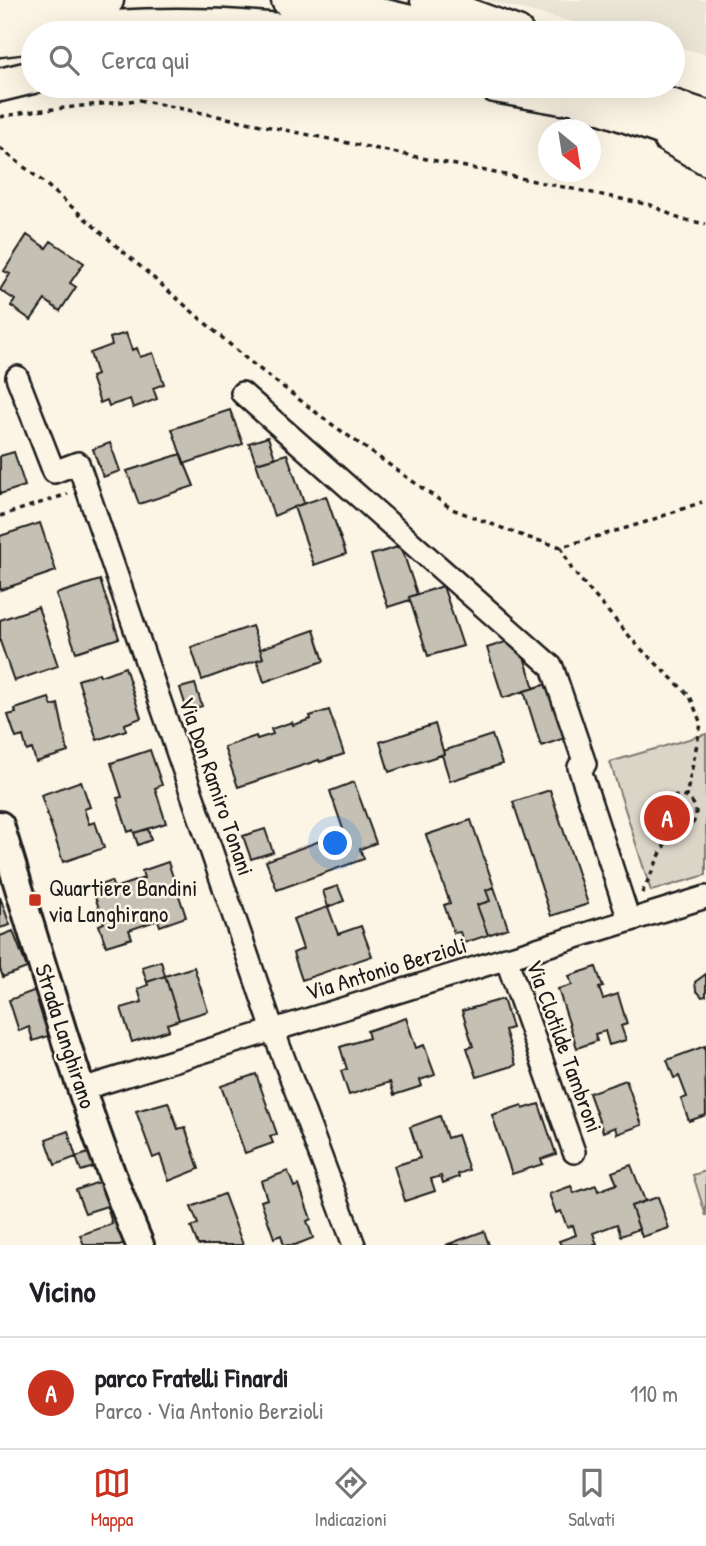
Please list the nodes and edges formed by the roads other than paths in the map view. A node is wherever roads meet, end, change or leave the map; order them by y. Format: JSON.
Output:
{"nodes":[{"id":1,"x":107,"y":0,"type":"edge"},
{"id":2,"x":288,"y":0,"type":"edge"},
{"id":3,"x":427,"y":0,"type":"edge"},
{"id":4,"x":0,"y":14,"type":"edge"},
{"id":5,"x":407,"y":21,"type":"edge"},
{"id":6,"x":484,"y":21,"type":"edge"},
{"id":7,"x":21,"y":37,"type":"edge"},
{"id":8,"x":0,"y":40,"type":"edge"},
{"id":9,"x":21,"y":80,"type":"edge"},
{"id":10,"x":0,"y":85,"type":"edge"},
{"id":11,"x":685,"y":94,"type":"edge"},
{"id":12,"x":563,"y":98,"type":"edge"},
{"id":13,"x":574,"y":98,"type":"edge"},
{"id":14,"x":649,"y":98,"type":"edge"},
{"id":15,"x":580,"y":100,"type":"junction"},
{"id":16,"x":706,"y":102,"type":"edge"},
{"id":17,"x":632,"y":117,"type":"junction"},
{"id":18,"x":706,"y":117,"type":"edge"},
{"id":19,"x":706,"y":144,"type":"edge"},
{"id":20,"x":706,"y":164,"type":"edge"},
{"id":21,"x":17,"y":377,"type":"dead end"},
{"id":22,"x":242,"y":393,"type":"dead end"},
{"id":23,"x":0,"y":825,"type":"edge"},
{"id":24,"x":706,"y":897,"type":"edge"},
{"id":25,"x":629,"y":920,"type":"junction"},
{"id":26,"x":506,"y":958,"type":"junction"},
{"id":27,"x":273,"y":1030,"type":"junction"},
{"id":28,"x":82,"y":1089,"type":"junction"},
{"id":29,"x":574,"y":1152,"type":"dead end"},
{"id":30,"x":140,"y":1245,"type":"edge"},
{"id":31,"x":354,"y":1245,"type":"edge"}],
"edges":[{"from":1,"to":4,"type":"highway"},
{"from":2,"to":5,"type":"highway"},
{"from":3,"to":6,"type":"highway"},
{"from":7,"to":8,"type":"highway"},
{"from":9,"to":10,"type":"highway"},
{"from":11,"to":16,"type":"highway"},
{"from":12,"to":15,"type":"highway"},
{"from":13,"to":15,"type":"highway"},
{"from":14,"to":18,"type":"highway"},
{"from":15,"to":17,"type":"highway"},
{"from":17,"to":19,"type":"highway"},
{"from":17,"to":20,"type":"street"},
{"from":21,"to":27,"type":"street","name":"Via Don Ramiro Tonani"},
{"from":22,"to":25,"type":"street"},
{"from":23,"to":28,"type":"main road","name":"Strada Langhirano"},
{"from":24,"to":25,"type":"street","name":"Via Antonio Berzioli"},
{"from":25,"to":26,"type":"street","name":"Via Antonio Berzioli"},
{"from":26,"to":27,"type":"street","name":"Via Antonio Berzioli"},
{"from":26,"to":29,"type":"street","name":"Via Clotilde Tambroni"},
{"from":27,"to":28,"type":"street","name":"Via Antonio Berzioli"},
{"from":27,"to":31,"type":"street","name":"Via Don Ramiro Tonani"},
{"from":28,"to":30,"type":"main road","name":"Strada Langhirano"}]}
